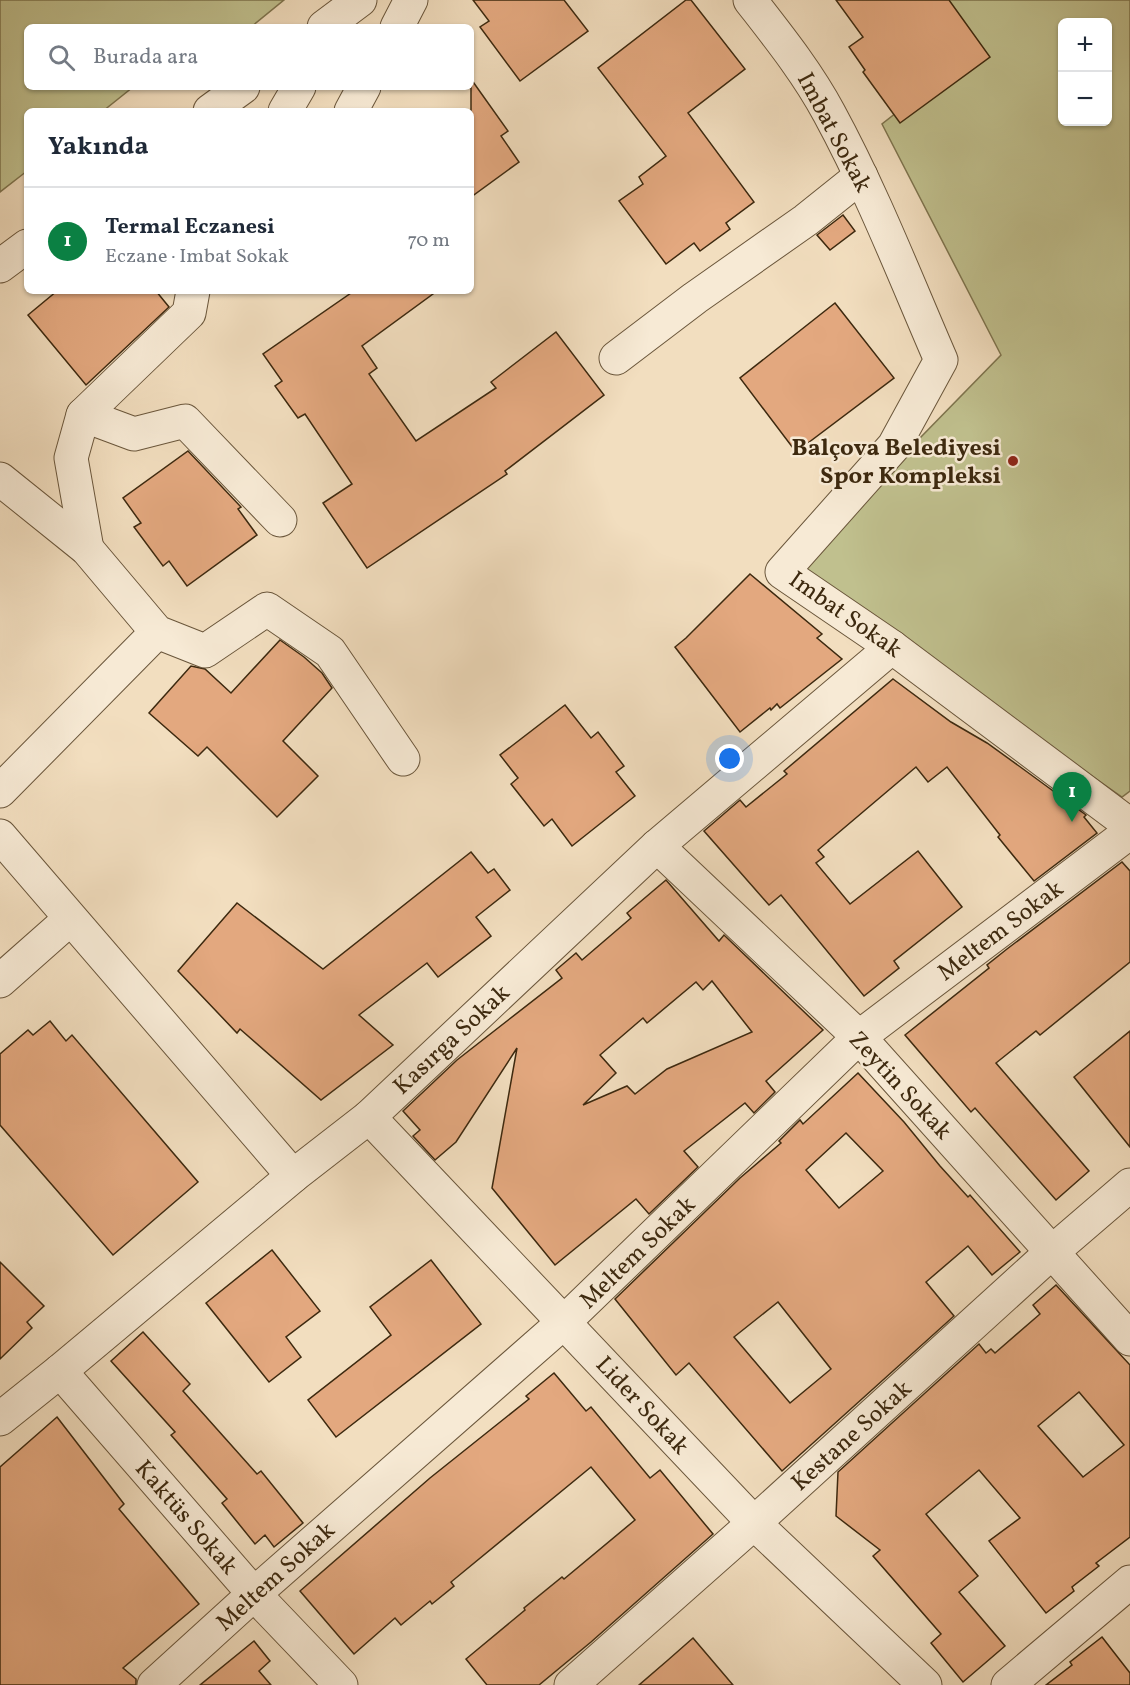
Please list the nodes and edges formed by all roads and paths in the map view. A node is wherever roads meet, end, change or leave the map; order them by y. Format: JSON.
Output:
{"nodes":[{"id":1,"x":360,"y":0,"type":"edge"},
{"id":2,"x":411,"y":0,"type":"edge"},
{"id":3,"x":750,"y":0,"type":"edge"},
{"id":4,"x":328,"y":24,"type":"edge"},
{"id":5,"x":399,"y":24,"type":"edge"},
{"id":6,"x":239,"y":90,"type":"edge"},
{"id":7,"x":297,"y":90,"type":"edge"},
{"id":8,"x":362,"y":90,"type":"edge"},
{"id":9,"x":214,"y":108,"type":"edge"},
{"id":10,"x":287,"y":108,"type":"edge"},
{"id":11,"x":353,"y":108,"type":"edge"},
{"id":12,"x":861,"y":176,"type":"junction"},
{"id":13,"x":24,"y":248,"type":"edge"},
{"id":14,"x":0,"y":266,"type":"edge"},
{"id":15,"x":192,"y":294,"type":"edge"},
{"id":16,"x":616,"y":358,"type":"dead end"},
{"id":17,"x":83,"y":415,"type":"junction"},
{"id":18,"x":0,"y":479,"type":"edge"},
{"id":19,"x":280,"y":520,"type":"dead end"},
{"id":20,"x":87,"y":549,"type":"junction"},
{"id":21,"x":157,"y":632,"type":"junction"},
{"id":22,"x":892,"y":647,"type":"junction"},
{"id":23,"x":403,"y":759,"type":"dead end"},
{"id":24,"x":0,"y":791,"type":"edge"},
{"id":25,"x":1130,"y":825,"type":"edge"},
{"id":26,"x":1130,"y":831,"type":"edge"},
{"id":27,"x":0,"y":836,"type":"edge"},
{"id":28,"x":657,"y":846,"type":"junction"},
{"id":29,"x":70,"y":920,"type":"junction"},
{"id":30,"x":0,"y":981,"type":"edge"},
{"id":31,"x":858,"y":1037,"type":"junction"},
{"id":32,"x":369,"y":1117,"type":"junction"},
{"id":33,"x":294,"y":1176,"type":"junction"},
{"id":34,"x":1130,"y":1185,"type":"edge"},
{"id":35,"x":1052,"y":1252,"type":"junction"},
{"id":36,"x":564,"y":1322,"type":"junction"},
{"id":37,"x":1130,"y":1339,"type":"edge"},
{"id":38,"x":60,"y":1371,"type":"junction"},
{"id":39,"x":0,"y":1419,"type":"edge"},
{"id":40,"x":754,"y":1523,"type":"junction"},
{"id":41,"x":1130,"y":1582,"type":"edge"},
{"id":42,"x":254,"y":1594,"type":"junction"},
{"id":43,"x":154,"y":1685,"type":"edge"},
{"id":44,"x":341,"y":1685,"type":"edge"},
{"id":45,"x":571,"y":1685,"type":"edge"},
{"id":46,"x":925,"y":1685,"type":"edge"},
{"id":47,"x":1008,"y":1685,"type":"edge"}],
"edges":[{"from":1,"to":4,"type":"street"},
{"from":2,"to":5,"type":"street"},
{"from":3,"to":12,"type":"street","name":"Imbat Sokak"},
{"from":6,"to":9,"type":"street"},
{"from":7,"to":10,"type":"street"},
{"from":8,"to":11,"type":"street"},
{"from":12,"to":16,"type":"street"},
{"from":12,"to":22,"type":"street","name":"Imbat Sokak"},
{"from":13,"to":14,"type":"street"},
{"from":15,"to":17,"type":"street"},
{"from":17,"to":19,"type":"street"},
{"from":17,"to":20,"type":"street"},
{"from":18,"to":20,"type":"street"},
{"from":20,"to":21,"type":"street"},
{"from":21,"to":23,"type":"street"},
{"from":21,"to":24,"type":"street"},
{"from":22,"to":25,"type":"street","name":"Imbat Sokak"},
{"from":22,"to":28,"type":"street","name":"Kasırga Sokak"},
{"from":26,"to":31,"type":"street","name":"Meltem Sokak"},
{"from":27,"to":29,"type":"street"},
{"from":28,"to":31,"type":"street","name":"Zeytin Sokak"},
{"from":28,"to":32,"type":"street","name":"Kasırga Sokak"},
{"from":29,"to":30,"type":"street"},
{"from":29,"to":33,"type":"street"},
{"from":31,"to":35,"type":"street","name":"Zeytin Sokak"},
{"from":31,"to":36,"type":"street","name":"Meltem Sokak"},
{"from":32,"to":33,"type":"street","name":"Kasırga Sokak"},
{"from":32,"to":36,"type":"street","name":"Lider Sokak"},
{"from":33,"to":38,"type":"street","name":"Kasırga Sokak"},
{"from":34,"to":35,"type":"street","name":"Kestane Sokak"},
{"from":35,"to":37,"type":"street","name":"Zeytin Sokak"},
{"from":35,"to":40,"type":"street","name":"Kestane Sokak"},
{"from":36,"to":40,"type":"street","name":"Lider Sokak"},
{"from":36,"to":42,"type":"street","name":"Meltem Sokak"},
{"from":38,"to":39,"type":"street","name":"Kasırga Sokak"},
{"from":38,"to":42,"type":"street","name":"Kaktüs Sokak"},
{"from":40,"to":45,"type":"street","name":"Kestane Sokak"},
{"from":40,"to":46,"type":"street","name":"Lider Sokak"},
{"from":41,"to":47,"type":"street"},
{"from":42,"to":43,"type":"street","name":"Meltem Sokak"},
{"from":42,"to":44,"type":"street","name":"Kaktüs Sokak"}]}
